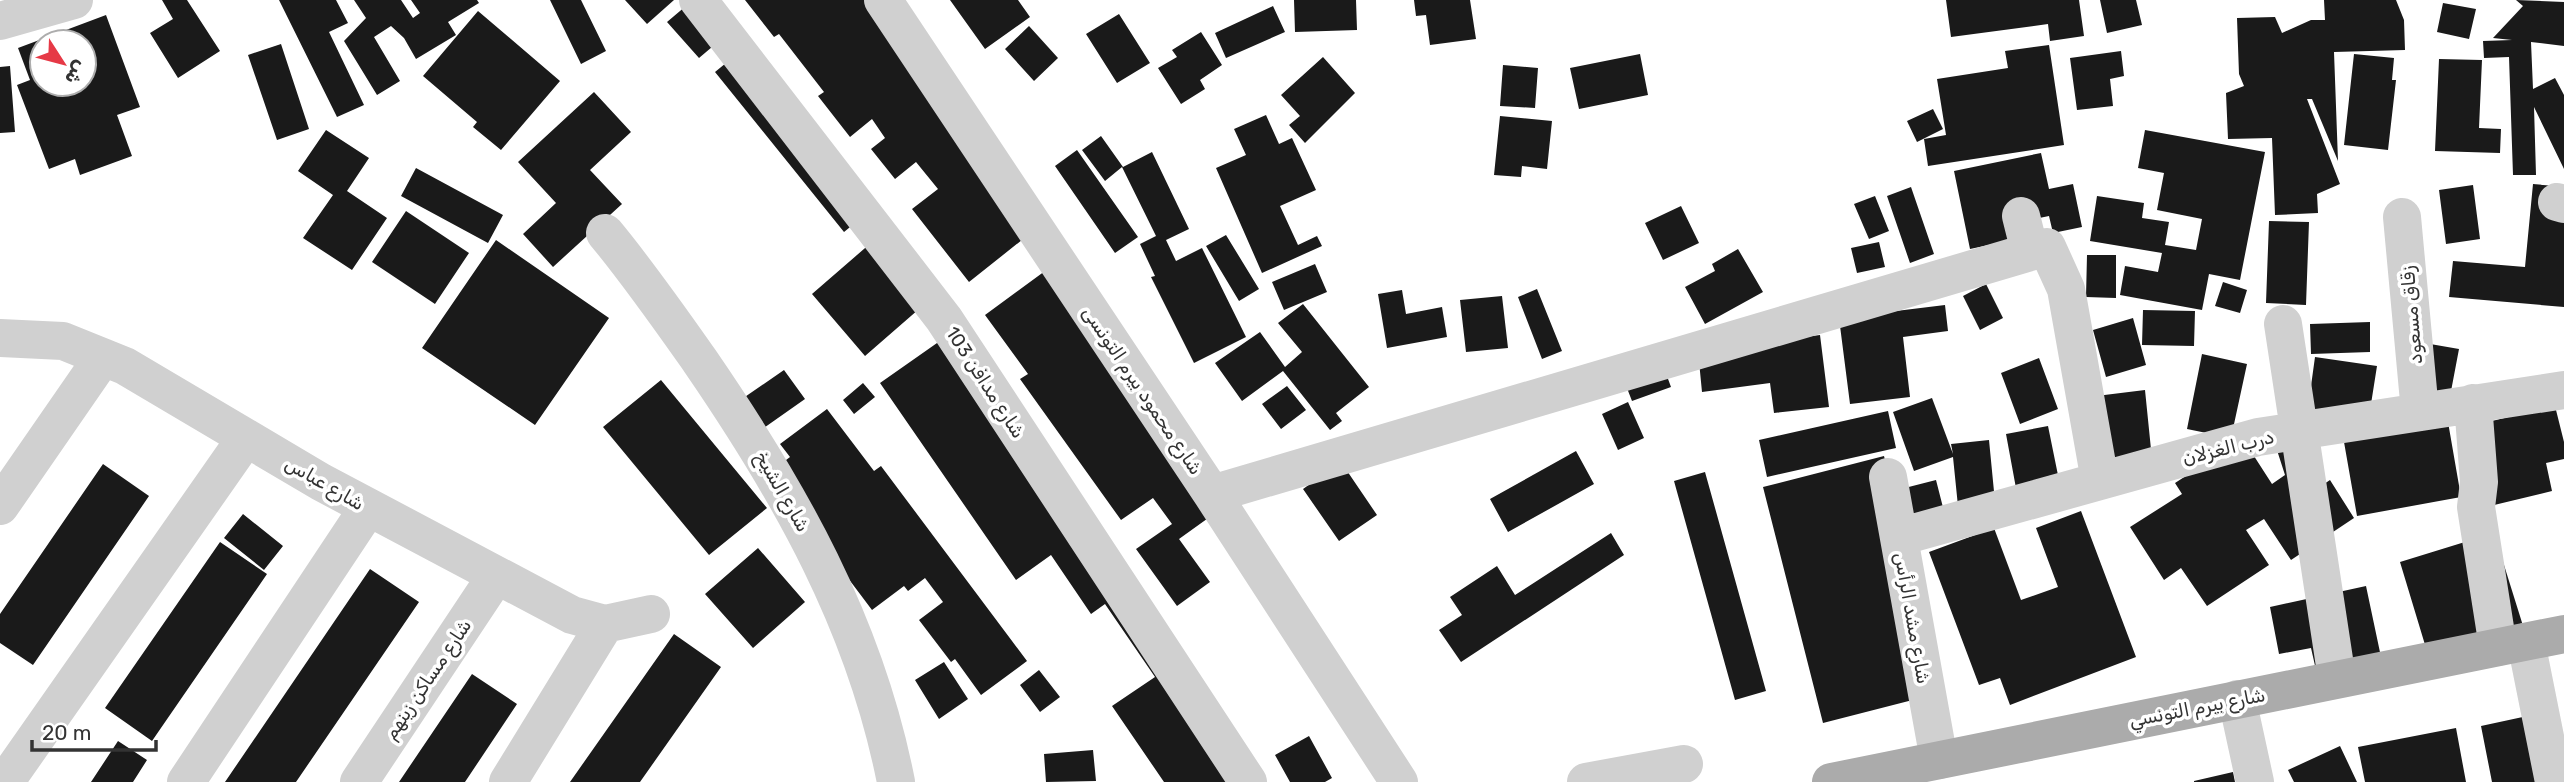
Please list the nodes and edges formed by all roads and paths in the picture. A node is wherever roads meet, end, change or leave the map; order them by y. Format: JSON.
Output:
{"nodes":[{"id":1,"x":74,"y":0,"type":"edge"},
{"id":2,"x":698,"y":0,"type":"edge"},
{"id":3,"x":883,"y":0,"type":"edge"},
{"id":4,"x":0,"y":21,"type":"edge"},
{"id":5,"x":2402,"y":217,"type":"dead end"},
{"id":6,"x":605,"y":233,"type":"dead end"},
{"id":7,"x":2283,"y":324,"type":"dead end"},
{"id":8,"x":0,"y":338,"type":"edge"},
{"id":9,"x":103,"y":358,"type":"junction"},
{"id":10,"x":2564,"y":390,"type":"edge"},
{"id":11,"x":2473,"y":403,"type":"junction"},
{"id":12,"x":2420,"y":412,"type":"junction"},
{"id":13,"x":2299,"y":430,"type":"junction"},
{"id":14,"x":246,"y":438,"type":"junction"},
{"id":15,"x":1888,"y":477,"type":"dead end"},
{"id":16,"x":2100,"y":481,"type":"junction"},
{"id":17,"x":1212,"y":494,"type":"junction"},
{"id":18,"x":0,"y":506,"type":"edge"},
{"id":19,"x":368,"y":508,"type":"junction"},
{"id":20,"x":1899,"y":537,"type":"junction"},
{"id":21,"x":496,"y":576,"type":"junction"},
{"id":22,"x":651,"y":614,"type":"dead end"},
{"id":23,"x":606,"y":624,"type":"junction"},
{"id":24,"x":2564,"y":634,"type":"edge"},
{"id":25,"x":2512,"y":645,"type":"junction"},
{"id":26,"x":2337,"y":679,"type":"junction"},
{"id":27,"x":2237,"y":699,"type":"junction"},
{"id":28,"x":1684,"y":764,"type":"dead end"},
{"id":29,"x":1928,"y":768,"type":"edge"},
{"id":30,"x":5,"y":782,"type":"edge"},
{"id":31,"x":186,"y":782,"type":"edge"},
{"id":32,"x":359,"y":782,"type":"edge"},
{"id":33,"x":508,"y":782,"type":"edge"},
{"id":34,"x":896,"y":782,"type":"edge"},
{"id":35,"x":1248,"y":782,"type":"edge"},
{"id":36,"x":1399,"y":782,"type":"edge"},
{"id":37,"x":1586,"y":782,"type":"edge"},
{"id":38,"x":1830,"y":782,"type":"edge"},
{"id":39,"x":2255,"y":782,"type":"edge"},
{"id":40,"x":2554,"y":782,"type":"edge"}],
"edges":[{"from":1,"to":4,"type":"street"},
{"from":2,"to":35,"type":"street","name":"شارع مدافن 103"},
{"from":3,"to":17,"type":"street","name":"شارع محمود بيرم التونسى"},
{"from":5,"to":12,"type":"street","name":"زقاق مسعود"},
{"from":6,"to":34,"type":"street","name":"شارع الشيخ"},
{"from":7,"to":13,"type":"street"},
{"from":8,"to":9,"type":"street","name":"شارع عباس"},
{"from":9,"to":14,"type":"street","name":"شارع عباس"},
{"from":9,"to":18,"type":"street"},
{"from":10,"to":11,"type":"street","name":"درب الغزلان"},
{"from":11,"to":12,"type":"street","name":"درب الغزلان"},
{"from":11,"to":25,"type":"street"},
{"from":12,"to":13,"type":"street","name":"درب الغزلان"},
{"from":13,"to":16,"type":"street","name":"درب الغزلان"},
{"from":13,"to":26,"type":"street"},
{"from":14,"to":19,"type":"street","name":"شارع عباس"},
{"from":14,"to":30,"type":"street"},
{"from":15,"to":20,"type":"street","name":"شارع مشد الرأس"},
{"from":16,"to":17,"type":"street"},
{"from":16,"to":20,"type":"street","name":"درب الغزلان"},
{"from":17,"to":36,"type":"street","name":"شارع محمود بيرم التونسى"},
{"from":19,"to":21,"type":"street","name":"شارع عباس"},
{"from":19,"to":31,"type":"street"},
{"from":20,"to":29,"type":"street","name":"شارع مشد الرأس"},
{"from":21,"to":23,"type":"street","name":"شارع عباس"},
{"from":21,"to":32,"type":"street","name":"شارع مساكن زينهم"},
{"from":22,"to":23,"type":"street","name":"شارع عباس"},
{"from":23,"to":33,"type":"street"},
{"from":24,"to":25,"type":"main road","name":"شارع بيرم التونسي"},
{"from":25,"to":26,"type":"main road","name":"شارع بيرم التونسي"},
{"from":25,"to":40,"type":"street"},
{"from":26,"to":27,"type":"main road","name":"شارع بيرم التونسي"},
{"from":27,"to":29,"type":"main road","name":"شارع بيرم التونسي"},
{"from":27,"to":39,"type":"street"},
{"from":28,"to":37,"type":"street"},
{"from":29,"to":38,"type":"main road","name":"شارع بيرم التونسي"}]}
